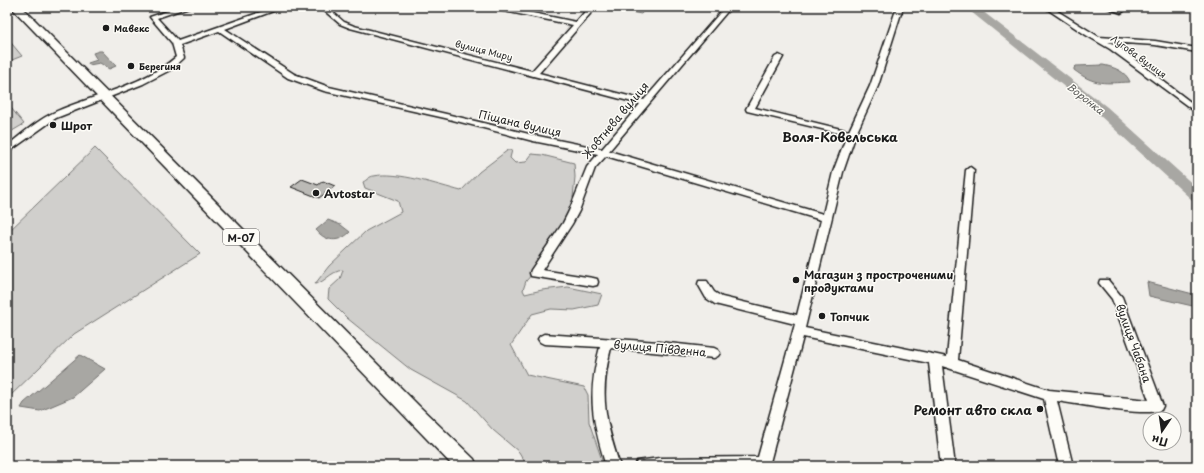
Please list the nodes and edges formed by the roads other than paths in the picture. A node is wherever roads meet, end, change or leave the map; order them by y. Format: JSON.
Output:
{"nodes":[{"id":1,"x":16,"y":7,"type":"edge"},
{"id":2,"x":186,"y":7,"type":"edge"},
{"id":3,"x":280,"y":7,"type":"edge"},
{"id":4,"x":323,"y":7,"type":"edge"},
{"id":5,"x":494,"y":7,"type":"edge"},
{"id":6,"x":593,"y":7,"type":"edge"},
{"id":7,"x":728,"y":7,"type":"edge"},
{"id":8,"x":900,"y":7,"type":"edge"},
{"id":9,"x":1047,"y":7,"type":"edge"},
{"id":10,"x":1108,"y":7,"type":"edge"},
{"id":11,"x":1121,"y":11,"type":"dead end"},
{"id":12,"x":577,"y":24,"type":"junction"},
{"id":13,"x":220,"y":29,"type":"junction"},
{"id":14,"x":1098,"y":39,"type":"junction"},
{"id":15,"x":178,"y":43,"type":"junction"},
{"id":16,"x":1197,"y":50,"type":"edge"},
{"id":17,"x":779,"y":57,"type":"dead end"},
{"id":18,"x":534,"y":74,"type":"junction"},
{"id":19,"x":104,"y":97,"type":"junction"},
{"id":20,"x":645,"y":103,"type":"junction"},
{"id":21,"x":1197,"y":111,"type":"edge"},
{"id":22,"x":852,"y":134,"type":"junction"},
{"id":23,"x":7,"y":150,"type":"edge"},
{"id":24,"x":603,"y":152,"type":"junction"},
{"id":25,"x":970,"y":170,"type":"dead end"},
{"id":26,"x":826,"y":218,"type":"junction"},
{"id":27,"x":593,"y":282,"type":"dead end"},
{"id":28,"x":1104,"y":283,"type":"dead end"},
{"id":29,"x":703,"y":284,"type":"dead end"},
{"id":30,"x":799,"y":331,"type":"junction"},
{"id":31,"x":544,"y":339,"type":"dead end"},
{"id":32,"x":607,"y":343,"type":"junction"},
{"id":33,"x":714,"y":353,"type":"dead end"},
{"id":34,"x":936,"y":360,"type":"junction"},
{"id":35,"x":952,"y":363,"type":"junction"},
{"id":36,"x":1049,"y":395,"type":"junction"},
{"id":37,"x":763,"y":465,"type":"edge"},
{"id":38,"x":467,"y":466,"type":"edge"},
{"id":39,"x":613,"y":466,"type":"edge"},
{"id":40,"x":642,"y":466,"type":"edge"},
{"id":41,"x":948,"y":466,"type":"edge"},
{"id":42,"x":1066,"y":466,"type":"edge"}],
"edges":[{"from":1,"to":19,"type":"highway","number":"М-07"},
{"from":2,"to":15,"type":"street"},
{"from":3,"to":13,"type":"street"},
{"from":4,"to":18,"type":"street","name":"вулиця Миру"},
{"from":5,"to":12,"type":"street"},
{"from":6,"to":12,"type":"street"},
{"from":7,"to":20,"type":"street","name":"Жовтнева вулиця"},
{"from":8,"to":22,"type":"street"},
{"from":9,"to":14,"type":"street","name":"Лугова вулиця"},
{"from":10,"to":11,"type":"street"},
{"from":12,"to":18,"type":"street"},
{"from":13,"to":15,"type":"street"},
{"from":13,"to":24,"type":"street","name":"Піщана вулиця"},
{"from":14,"to":16,"type":"street"},
{"from":14,"to":21,"type":"street","name":"Лугова вулиця"},
{"from":15,"to":19,"type":"street"},
{"from":17,"to":22,"type":"street"},
{"from":18,"to":20,"type":"street","name":"вулиця Миру"},
{"from":19,"to":23,"type":"street"},
{"from":19,"to":38,"type":"highway","number":"М-07"},
{"from":20,"to":24,"type":"street","name":"Жовтнева вулиця"},
{"from":22,"to":26,"type":"street"},
{"from":24,"to":26,"type":"street","name":"Піщана вулиця"},
{"from":24,"to":27,"type":"street","name":"Жовтнева вулиця"},
{"from":25,"to":35,"type":"street"},
{"from":26,"to":30,"type":"street"},
{"from":28,"to":36,"type":"street","name":"вулиця Чабана"},
{"from":29,"to":30,"type":"street"},
{"from":30,"to":34,"type":"street"},
{"from":30,"to":37,"type":"street"},
{"from":31,"to":32,"type":"street","name":"вулиця Південна"},
{"from":32,"to":33,"type":"street","name":"вулиця Південна"},
{"from":32,"to":39,"type":"street","name":"вулиця Південна"},
{"from":34,"to":35,"type":"street"},
{"from":34,"to":41,"type":"street"},
{"from":35,"to":36,"type":"street"},
{"from":36,"to":42,"type":"street"},
{"from":37,"to":40,"type":"street"}]}
